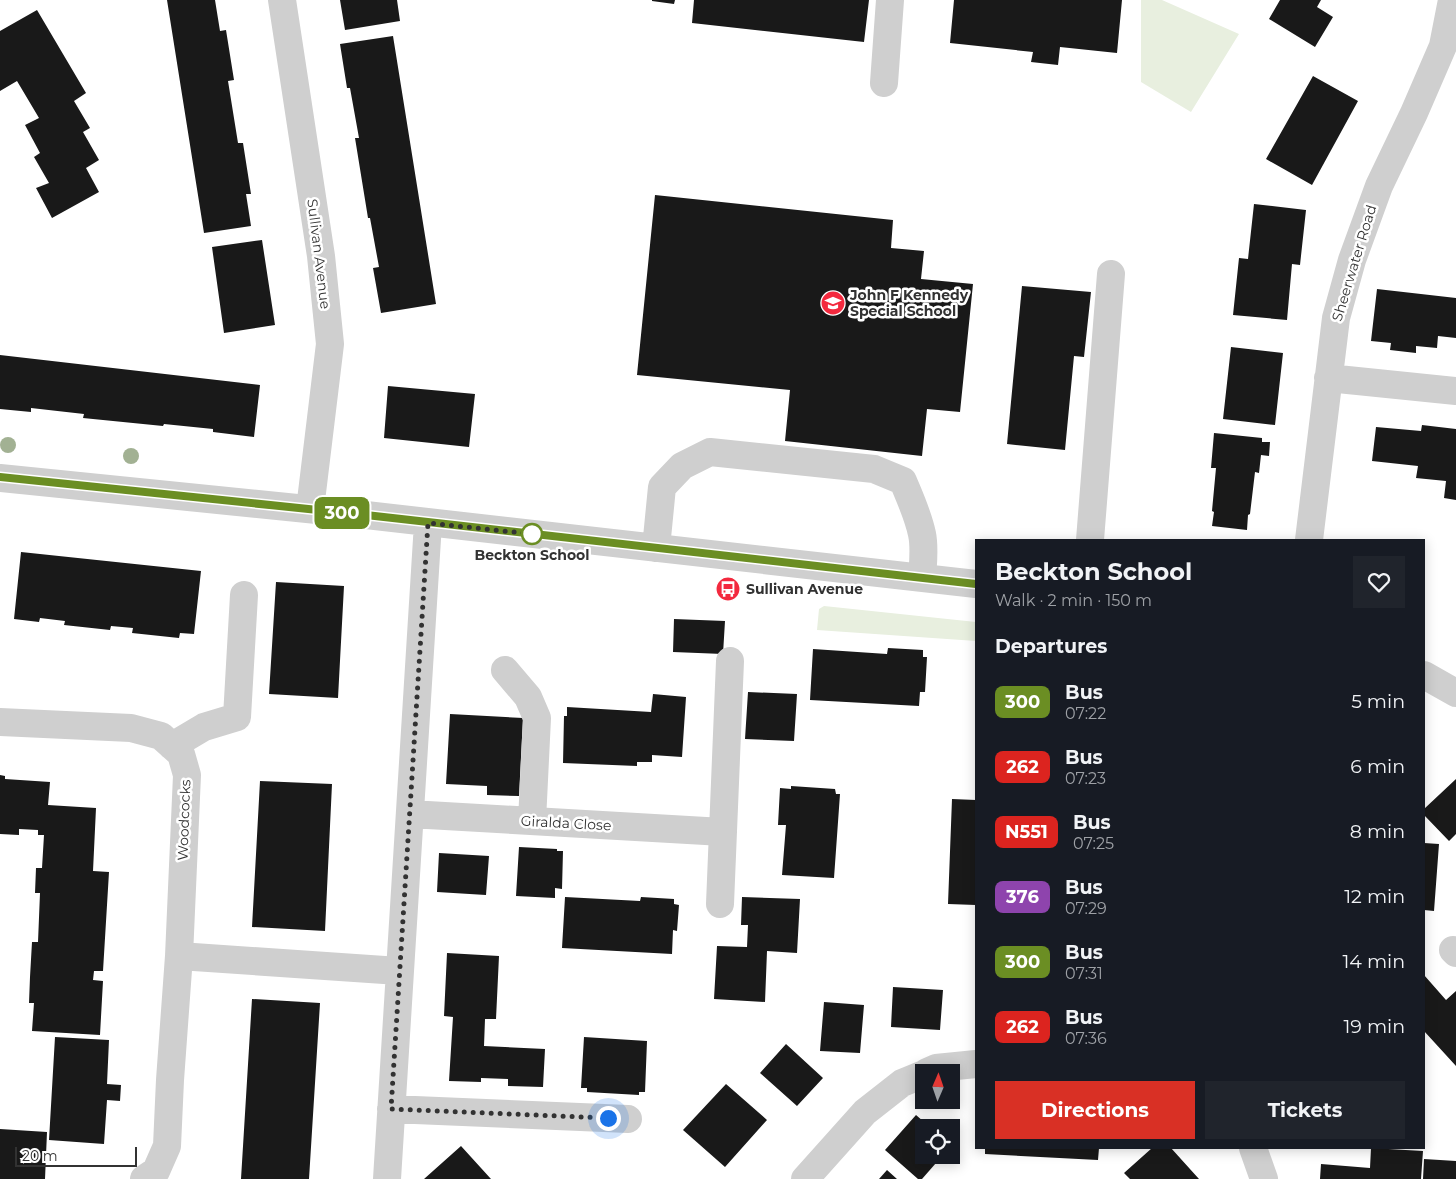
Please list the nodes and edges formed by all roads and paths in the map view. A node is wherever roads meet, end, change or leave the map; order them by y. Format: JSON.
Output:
{"nodes":[{"id":1,"x":282,"y":0,"type":"edge"},
{"id":2,"x":890,"y":0,"type":"edge"},
{"id":3,"x":1452,"y":0,"type":"edge"},
{"id":4,"x":1450,"y":48,"type":"edge"},
{"id":5,"x":884,"y":82,"type":"dead end"},
{"id":6,"x":1111,"y":274,"type":"dead end"},
{"id":7,"x":1328,"y":378,"type":"junction"},
{"id":8,"x":1456,"y":391,"type":"edge"},
{"id":9,"x":0,"y":478,"type":"edge"},
{"id":10,"x":310,"y":509,"type":"junction"},
{"id":11,"x":428,"y":523,"type":"junction"},
{"id":12,"x":1090,"y":539,"type":"edge"},
{"id":13,"x":1309,"y":539,"type":"edge"},
{"id":14,"x":656,"y":548,"type":"junction"},
{"id":15,"x":922,"y":578,"type":"junction"},
{"id":16,"x":975,"y":584,"type":"edge"},
{"id":17,"x":244,"y":596,"type":"dead end"},
{"id":18,"x":730,"y":662,"type":"dead end"},
{"id":19,"x":506,"y":670,"type":"dead end"},
{"id":20,"x":0,"y":722,"type":"edge"},
{"id":21,"x":172,"y":746,"type":"junction"},
{"id":22,"x":410,"y":814,"type":"junction"},
{"id":23,"x":532,"y":821,"type":"junction"},
{"id":24,"x":723,"y":832,"type":"junction"},
{"id":25,"x":720,"y":904,"type":"dead end"},
{"id":26,"x":179,"y":956,"type":"junction"},
{"id":27,"x":399,"y":971,"type":"junction"},
{"id":28,"x":975,"y":1064,"type":"edge"},
{"id":29,"x":960,"y":1066,"type":"edge"},
{"id":30,"x":915,"y":1077,"type":"edge"},
{"id":31,"x":391,"y":1109,"type":"junction"},
{"id":32,"x":628,"y":1119,"type":"dead end"},
{"id":33,"x":1253,"y":1149,"type":"edge"},
{"id":34,"x":144,"y":1179,"type":"edge"},
{"id":35,"x":387,"y":1179,"type":"edge"},
{"id":36,"x":805,"y":1179,"type":"edge"},
{"id":37,"x":1264,"y":1179,"type":"edge"}],
"edges":[{"from":1,"to":10,"type":"street","name":"Sullivan Avenue"},
{"from":2,"to":5,"type":"street"},
{"from":3,"to":4,"type":"street","name":"Sheerwater Road"},
{"from":4,"to":7,"type":"street","name":"Sheerwater Road"},
{"from":6,"to":12,"type":"street"},
{"from":7,"to":8,"type":"street"},
{"from":7,"to":13,"type":"street","name":"Sheerwater Road"},
{"from":9,"to":10,"type":"street"},
{"from":10,"to":11,"type":"street"},
{"from":11,"to":14,"type":"street"},
{"from":11,"to":22,"type":"street"},
{"from":14,"to":15,"type":"street"},
{"from":14,"to":15,"type":"street"},
{"from":15,"to":16,"type":"street"},
{"from":17,"to":21,"type":"street"},
{"from":18,"to":24,"type":"street"},
{"from":19,"to":23,"type":"street"},
{"from":20,"to":21,"type":"street","name":"Woodcocks"},
{"from":21,"to":26,"type":"street","name":"Woodcocks"},
{"from":22,"to":23,"type":"street","name":"Giralda Close"},
{"from":22,"to":27,"type":"street"},
{"from":23,"to":24,"type":"street","name":"Giralda Close"},
{"from":24,"to":25,"type":"street"},
{"from":26,"to":27,"type":"street"},
{"from":26,"to":34,"type":"street","name":"Woodcocks"},
{"from":27,"to":31,"type":"street"},
{"from":28,"to":29,"type":"street"},
{"from":30,"to":36,"type":"street"},
{"from":31,"to":32,"type":"street"},
{"from":31,"to":35,"type":"street"},
{"from":33,"to":37,"type":"street"}]}
